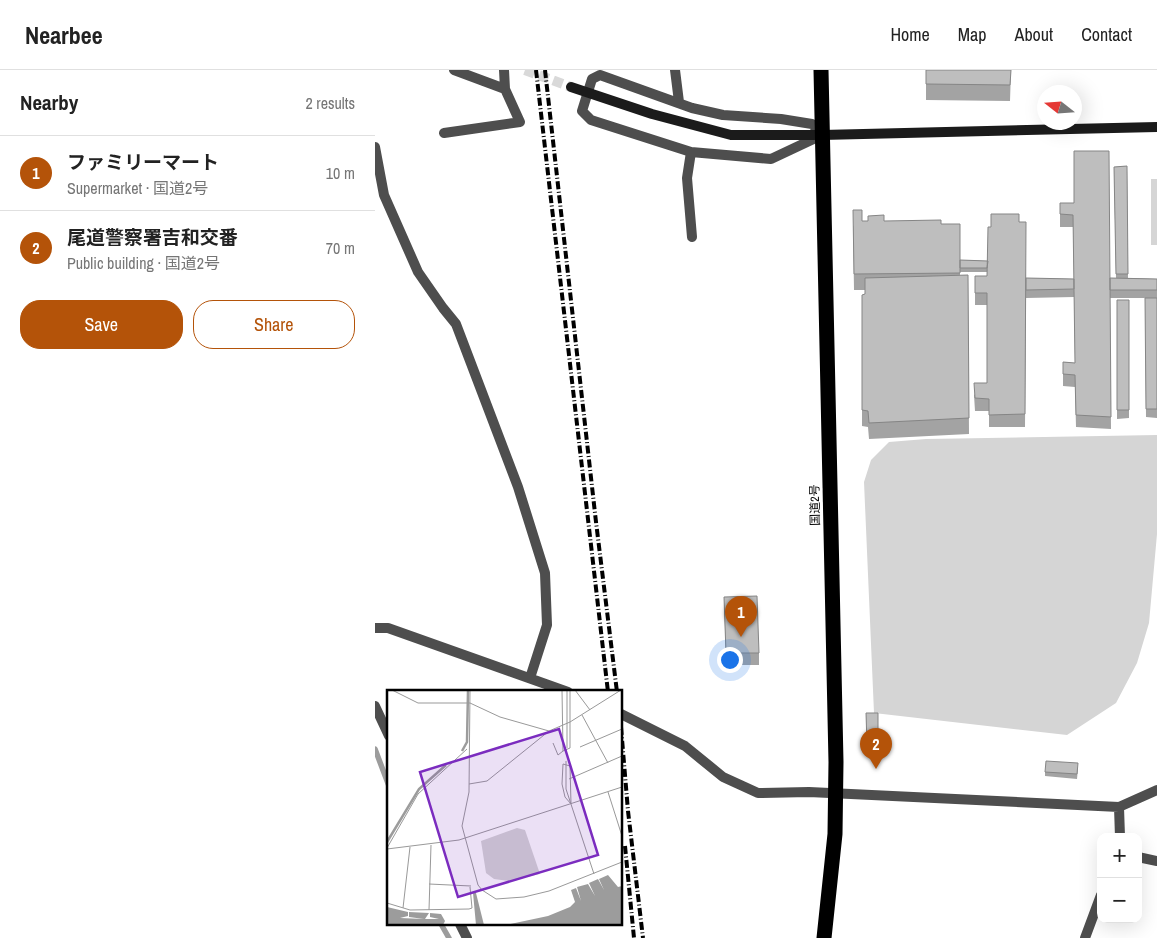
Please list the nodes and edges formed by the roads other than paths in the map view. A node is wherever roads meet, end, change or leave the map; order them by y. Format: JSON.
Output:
{"nodes":[{"id":1,"x":454,"y":70,"type":"edge"},
{"id":2,"x":504,"y":70,"type":"edge"},
{"id":3,"x":675,"y":70,"type":"edge"},
{"id":4,"x":821,"y":70,"type":"edge"},
{"id":5,"x":571,"y":88,"type":"tunnel mouth"},
{"id":6,"x":505,"y":89,"type":"junction"},
{"id":7,"x":679,"y":102,"type":"junction"},
{"id":8,"x":1157,"y":127,"type":"edge"},
{"id":9,"x":444,"y":133,"type":"dead end"},
{"id":10,"x":822,"y":135,"type":"junction"},
{"id":11,"x":375,"y":147,"type":"edge"},
{"id":12,"x":691,"y":152,"type":"junction"},
{"id":13,"x":692,"y":237,"type":"dead end"},
{"id":14,"x":375,"y":628,"type":"edge"},
{"id":15,"x":530,"y":678,"type":"junction"},
{"id":16,"x":563,"y":690,"type":"edge"},
{"id":17,"x":375,"y":706,"type":"edge"},
{"id":18,"x":623,"y":715,"type":"edge"},
{"id":19,"x":387,"y":732,"type":"edge"},
{"id":20,"x":1157,"y":790,"type":"edge"},
{"id":21,"x":836,"y":793,"type":"junction"},
{"id":22,"x":1119,"y":807,"type":"junction"},
{"id":23,"x":1120,"y":833,"type":"edge"},
{"id":24,"x":1142,"y":858,"type":"edge"},
{"id":25,"x":1157,"y":861,"type":"edge"},
{"id":26,"x":1097,"y":906,"type":"edge"},
{"id":27,"x":461,"y":926,"type":"edge"},
{"id":28,"x":467,"y":938,"type":"edge"},
{"id":29,"x":824,"y":938,"type":"edge"},
{"id":30,"x":1085,"y":938,"type":"edge"}],
"edges":[{"from":1,"to":6,"type":"street"},
{"from":2,"to":6,"type":"street"},
{"from":3,"to":7,"type":"street"},
{"from":4,"to":10,"type":"highway","name":"国道2号"},
{"from":5,"to":10,"type":"street"},
{"from":6,"to":9,"type":"street"},
{"from":7,"to":10,"type":"street"},
{"from":7,"to":12,"type":"street"},
{"from":8,"to":10,"type":"street"},
{"from":10,"to":12,"type":"street"},
{"from":10,"to":21,"type":"highway","name":"国道2号"},
{"from":11,"to":15,"type":"street"},
{"from":12,"to":13,"type":"street"},
{"from":14,"to":15,"type":"street"},
{"from":15,"to":16,"type":"street"},
{"from":17,"to":19,"type":"street"},
{"from":18,"to":21,"type":"street"},
{"from":20,"to":22,"type":"street"},
{"from":21,"to":22,"type":"street"},
{"from":21,"to":29,"type":"highway","name":"国道2号"},
{"from":22,"to":23,"type":"street"},
{"from":24,"to":25,"type":"street"},
{"from":26,"to":30,"type":"street"},
{"from":27,"to":28,"type":"street"}]}
